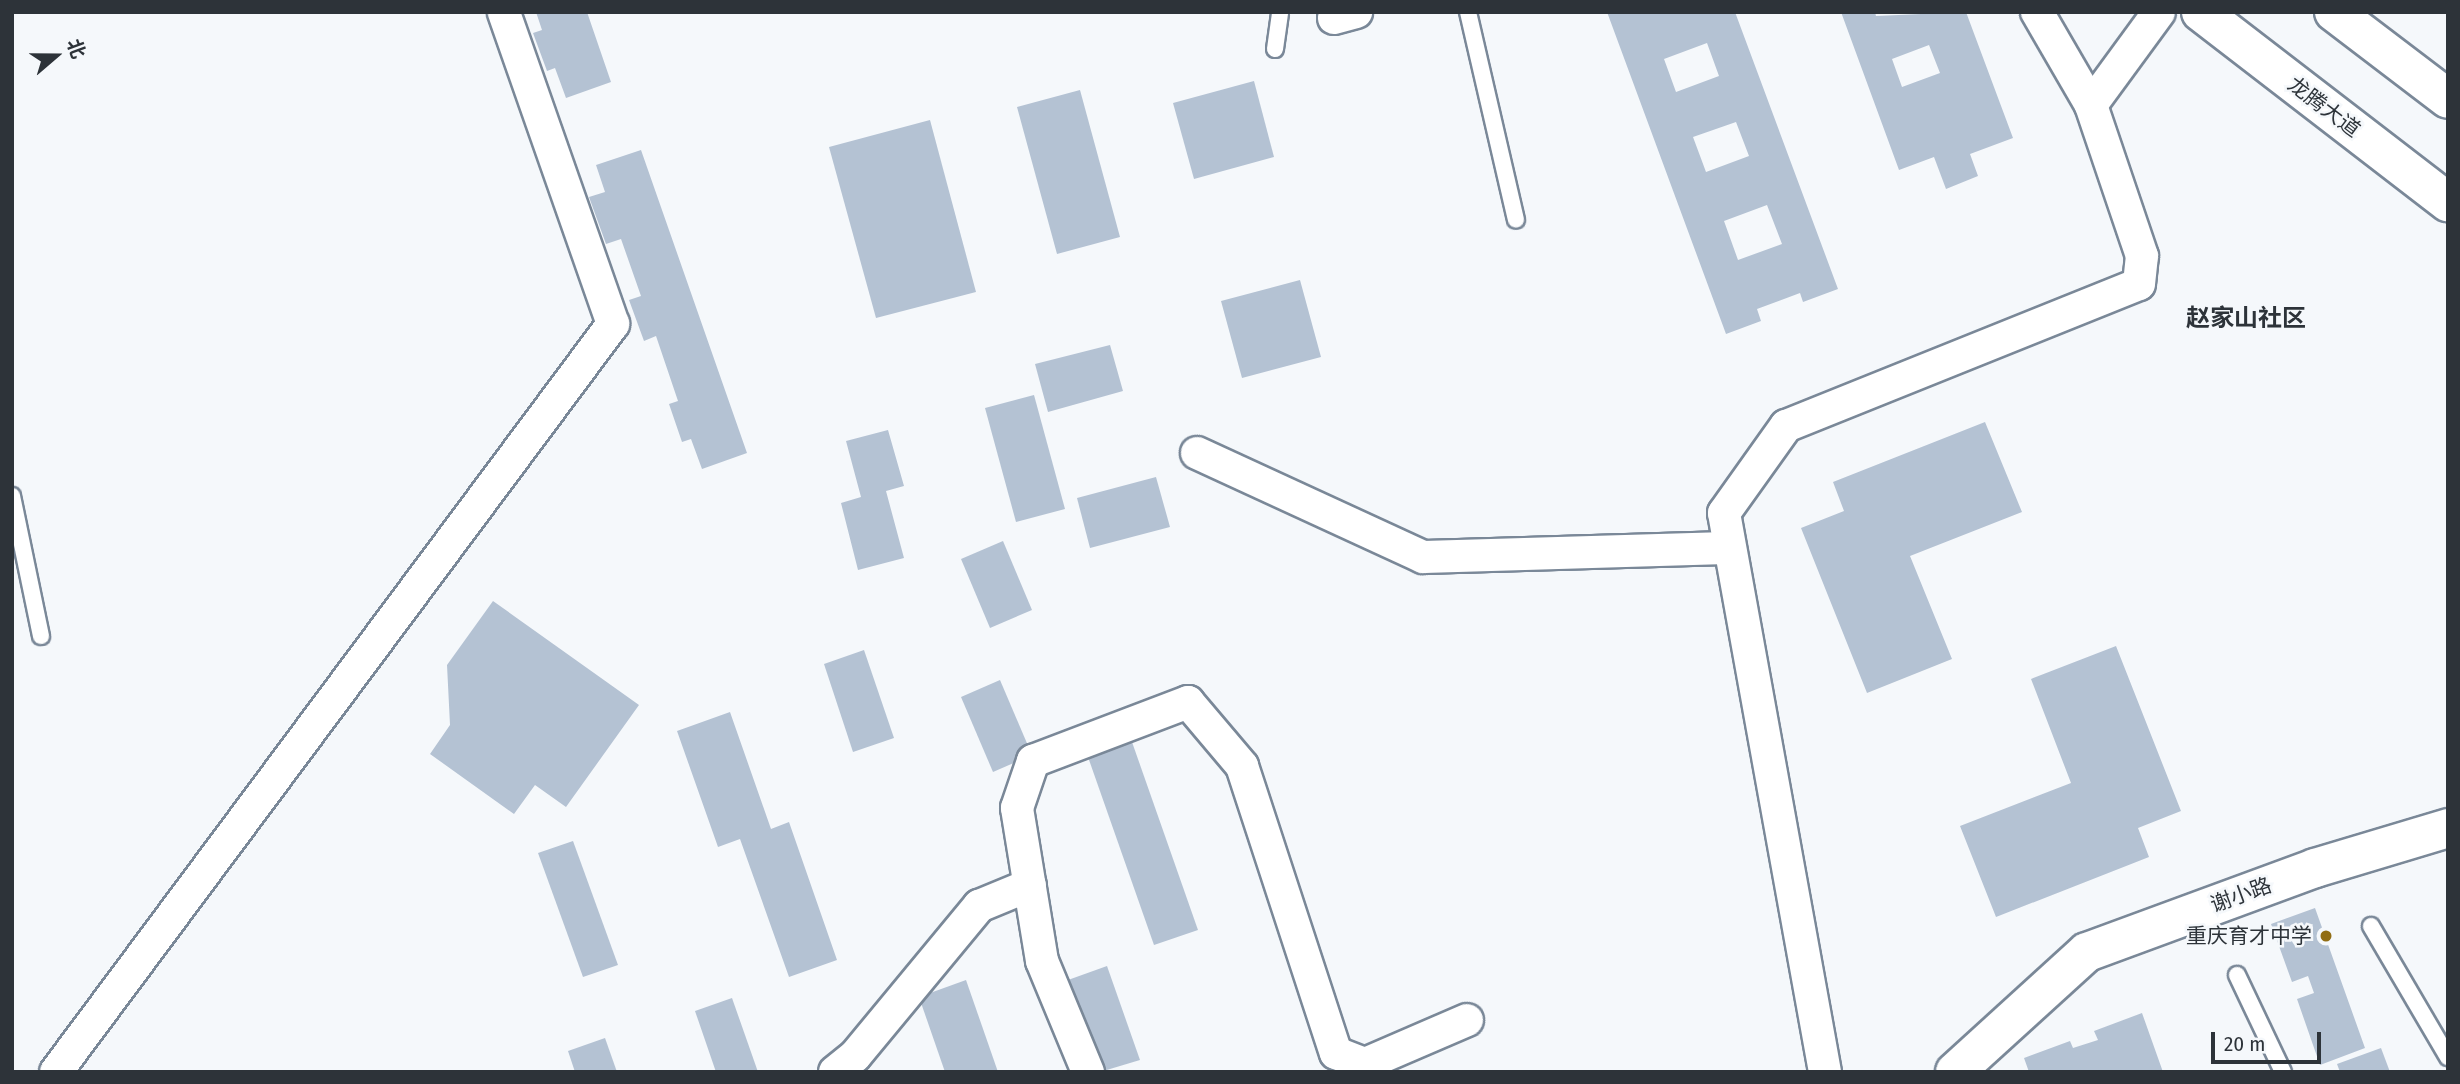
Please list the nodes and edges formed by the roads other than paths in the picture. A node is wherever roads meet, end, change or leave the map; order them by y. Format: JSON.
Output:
{"nodes":[{"id":1,"x":504,"y":12,"type":"edge"},
{"id":2,"x":1280,"y":12,"type":"edge"},
{"id":3,"x":1468,"y":12,"type":"edge"},
{"id":4,"x":2037,"y":12,"type":"edge"},
{"id":5,"x":2159,"y":12,"type":"edge"},
{"id":6,"x":2201,"y":12,"type":"edge"},
{"id":7,"x":2334,"y":12,"type":"edge"},
{"id":8,"x":1275,"y":49,"type":"dead end"},
{"id":9,"x":2448,"y":99,"type":"edge"},
{"id":10,"x":2091,"y":105,"type":"junction"},
{"id":11,"x":2448,"y":202,"type":"edge"},
{"id":12,"x":1516,"y":219,"type":"dead end"},
{"id":13,"x":1197,"y":453,"type":"dead end"},
{"id":14,"x":12,"y":496,"type":"edge"},
{"id":15,"x":1727,"y":548,"type":"junction"},
{"id":16,"x":41,"y":636,"type":"dead end"},
{"id":17,"x":2448,"y":828,"type":"edge"},
{"id":18,"x":1030,"y":885,"type":"junction"},
{"id":19,"x":2371,"y":926,"type":"dead end"},
{"id":20,"x":2237,"y":975,"type":"dead end"},
{"id":21,"x":1467,"y":1020,"type":"dead end"},
{"id":22,"x":2448,"y":1057,"type":"edge"},
{"id":23,"x":56,"y":1072,"type":"edge"},
{"id":24,"x":835,"y":1072,"type":"edge"},
{"id":25,"x":1088,"y":1072,"type":"edge"},
{"id":26,"x":1825,"y":1072,"type":"edge"},
{"id":27,"x":1955,"y":1072,"type":"edge"},
{"id":28,"x":2283,"y":1072,"type":"edge"}],
"edges":[{"from":1,"to":23,"type":"street"},
{"from":2,"to":8,"type":"lane"},
{"from":3,"to":12,"type":"lane"},
{"from":4,"to":10,"type":"street"},
{"from":5,"to":10,"type":"street"},
{"from":6,"to":11,"type":"main road","name":"龙腾大道"},
{"from":7,"to":9,"type":"main road"},
{"from":10,"to":15,"type":"street"},
{"from":13,"to":15,"type":"street"},
{"from":14,"to":16,"type":"lane"},
{"from":15,"to":26,"type":"street"},
{"from":17,"to":27,"type":"main road","name":"谢小路"},
{"from":18,"to":21,"type":"street"},
{"from":18,"to":24,"type":"street"},
{"from":18,"to":25,"type":"street"},
{"from":19,"to":22,"type":"lane"},
{"from":20,"to":28,"type":"lane"}]}
